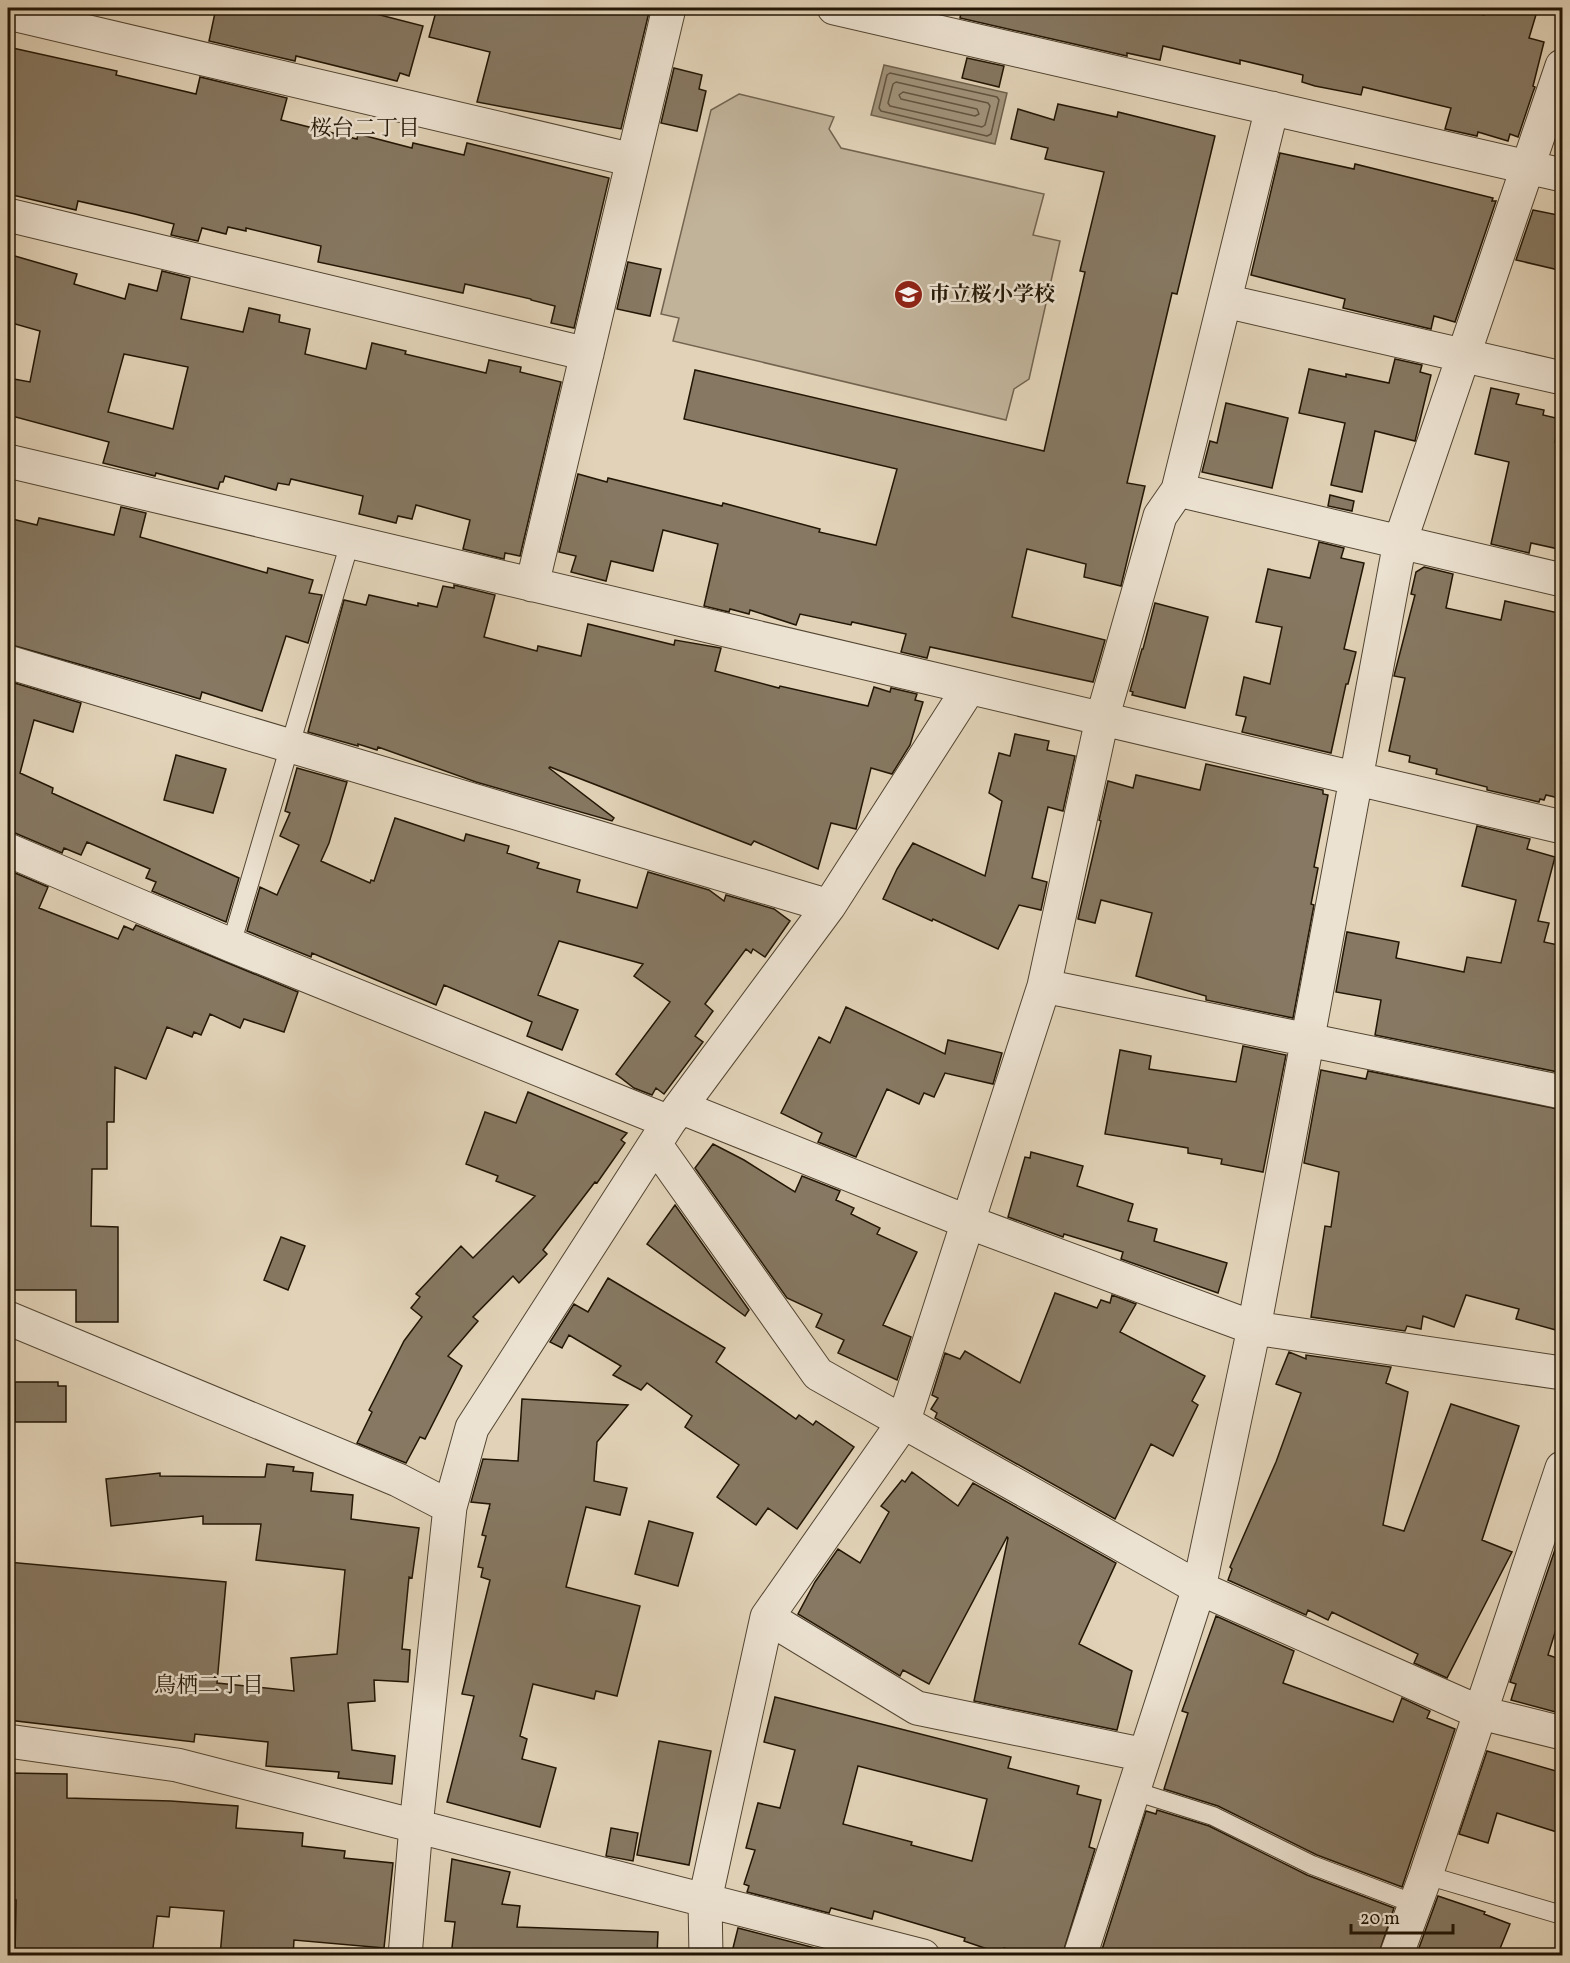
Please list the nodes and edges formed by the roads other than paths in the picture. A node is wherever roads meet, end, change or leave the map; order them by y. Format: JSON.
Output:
{"nodes":[{"id":1,"x":669,"y":8,"type":"edge"},
{"id":2,"x":834,"y":8,"type":"edge"},
{"id":3,"x":8,"y":13,"type":"edge"},
{"id":4,"x":1563,"y":66,"type":"edge"},
{"id":5,"x":1272,"y":108,"type":"junction"},
{"id":6,"x":633,"y":160,"type":"junction"},
{"id":7,"x":1528,"y":167,"type":"junction"},
{"id":8,"x":1563,"y":175,"type":"edge"},
{"id":9,"x":8,"y":215,"type":"edge"},
{"id":10,"x":1225,"y":301,"type":"junction"},
{"id":11,"x":587,"y":354,"type":"junction"},
{"id":12,"x":1464,"y":355,"type":"junction"},
{"id":13,"x":1563,"y":378,"type":"edge"},
{"id":14,"x":8,"y":461,"type":"edge"},
{"id":15,"x":1178,"y":490,"type":"junction"},
{"id":16,"x":350,"y":542,"type":"junction"},
{"id":17,"x":1400,"y":542,"type":"junction"},
{"id":18,"x":1563,"y":580,"type":"edge"},
{"id":19,"x":532,"y":585,"type":"junction"},
{"id":20,"x":8,"y":662,"type":"edge"},
{"id":21,"x":969,"y":688,"type":"junction"},
{"id":22,"x":1102,"y":719,"type":"junction"},
{"id":23,"x":290,"y":746,"type":"junction"},
{"id":24,"x":1357,"y":779,"type":"junction"},
{"id":25,"x":1563,"y":828,"type":"edge"},
{"id":26,"x":8,"y":850,"type":"edge"},
{"id":27,"x":829,"y":906,"type":"junction"},
{"id":28,"x":231,"y":945,"type":"junction"},
{"id":29,"x":1044,"y":986,"type":"junction"},
{"id":30,"x":1308,"y":1040,"type":"junction"},
{"id":31,"x":1563,"y":1092,"type":"edge"},
{"id":32,"x":668,"y":1124,"type":"junction"},
{"id":33,"x":968,"y":1222,"type":"junction"},
{"id":34,"x":8,"y":1318,"type":"edge"},
{"id":35,"x":1254,"y":1328,"type":"junction"},
{"id":36,"x":1563,"y":1373,"type":"edge"},
{"id":37,"x":903,"y":1423,"type":"junction"},
{"id":38,"x":1563,"y":1468,"type":"edge"},
{"id":39,"x":450,"y":1507,"type":"junction"},
{"id":40,"x":1199,"y":1588,"type":"junction"},
{"id":41,"x":766,"y":1617,"type":"junction"},
{"id":42,"x":1481,"y":1713,"type":"junction"},
{"id":43,"x":1563,"y":1733,"type":"edge"},
{"id":44,"x":8,"y":1741,"type":"edge"},
{"id":45,"x":1145,"y":1755,"type":"junction"},
{"id":46,"x":1134,"y":1791,"type":"junction"},
{"id":47,"x":416,"y":1826,"type":"junction"},
{"id":48,"x":1421,"y":1890,"type":"junction"},
{"id":49,"x":705,"y":1900,"type":"junction"},
{"id":50,"x":1563,"y":1915,"type":"edge"},
{"id":51,"x":405,"y":1956,"type":"edge"},
{"id":52,"x":706,"y":1956,"type":"edge"},
{"id":53,"x":923,"y":1956,"type":"edge"},
{"id":54,"x":1080,"y":1956,"type":"edge"},
{"id":55,"x":1396,"y":1956,"type":"edge"}],
"edges":[{"from":1,"to":6,"type":"street"},
{"from":2,"to":5,"type":"street"},
{"from":3,"to":6,"type":"street"},
{"from":4,"to":7,"type":"street"},
{"from":5,"to":7,"type":"street"},
{"from":5,"to":10,"type":"street"},
{"from":6,"to":11,"type":"street"},
{"from":7,"to":8,"type":"street"},
{"from":7,"to":12,"type":"street"},
{"from":9,"to":11,"type":"street"},
{"from":10,"to":12,"type":"street"},
{"from":10,"to":15,"type":"street"},
{"from":11,"to":19,"type":"street"},
{"from":12,"to":13,"type":"street"},
{"from":12,"to":17,"type":"street"},
{"from":14,"to":16,"type":"street"},
{"from":15,"to":17,"type":"street"},
{"from":15,"to":22,"type":"street"},
{"from":16,"to":19,"type":"street"},
{"from":16,"to":23,"type":"lane"},
{"from":17,"to":18,"type":"street"},
{"from":17,"to":24,"type":"street"},
{"from":19,"to":21,"type":"street"},
{"from":20,"to":23,"type":"street"},
{"from":21,"to":22,"type":"street"},
{"from":21,"to":27,"type":"street"},
{"from":22,"to":24,"type":"street"},
{"from":22,"to":29,"type":"street"},
{"from":23,"to":27,"type":"street"},
{"from":23,"to":28,"type":"lane"},
{"from":24,"to":25,"type":"street"},
{"from":24,"to":30,"type":"street"},
{"from":26,"to":28,"type":"street"},
{"from":27,"to":32,"type":"street"},
{"from":28,"to":32,"type":"street"},
{"from":29,"to":30,"type":"street"},
{"from":29,"to":33,"type":"street"},
{"from":30,"to":31,"type":"street"},
{"from":30,"to":35,"type":"street"},
{"from":32,"to":33,"type":"street"},
{"from":32,"to":37,"type":"street"},
{"from":32,"to":39,"type":"street"},
{"from":33,"to":35,"type":"street"},
{"from":33,"to":37,"type":"street"},
{"from":34,"to":39,"type":"street"},
{"from":35,"to":36,"type":"street"},
{"from":35,"to":40,"type":"street"},
{"from":37,"to":40,"type":"street"},
{"from":37,"to":41,"type":"street"},
{"from":38,"to":42,"type":"street"},
{"from":39,"to":47,"type":"street"},
{"from":40,"to":42,"type":"street"},
{"from":40,"to":45,"type":"street"},
{"from":41,"to":45,"type":"street"},
{"from":41,"to":49,"type":"street"},
{"from":42,"to":43,"type":"street"},
{"from":42,"to":48,"type":"street"},
{"from":44,"to":47,"type":"street"},
{"from":45,"to":46,"type":"street"},
{"from":46,"to":48,"type":"lane"},
{"from":46,"to":54,"type":"street"},
{"from":47,"to":49,"type":"street"},
{"from":47,"to":51,"type":"street"},
{"from":48,"to":50,"type":"lane"},
{"from":48,"to":55,"type":"street"},
{"from":49,"to":52,"type":"street"},
{"from":49,"to":53,"type":"street"}]}
